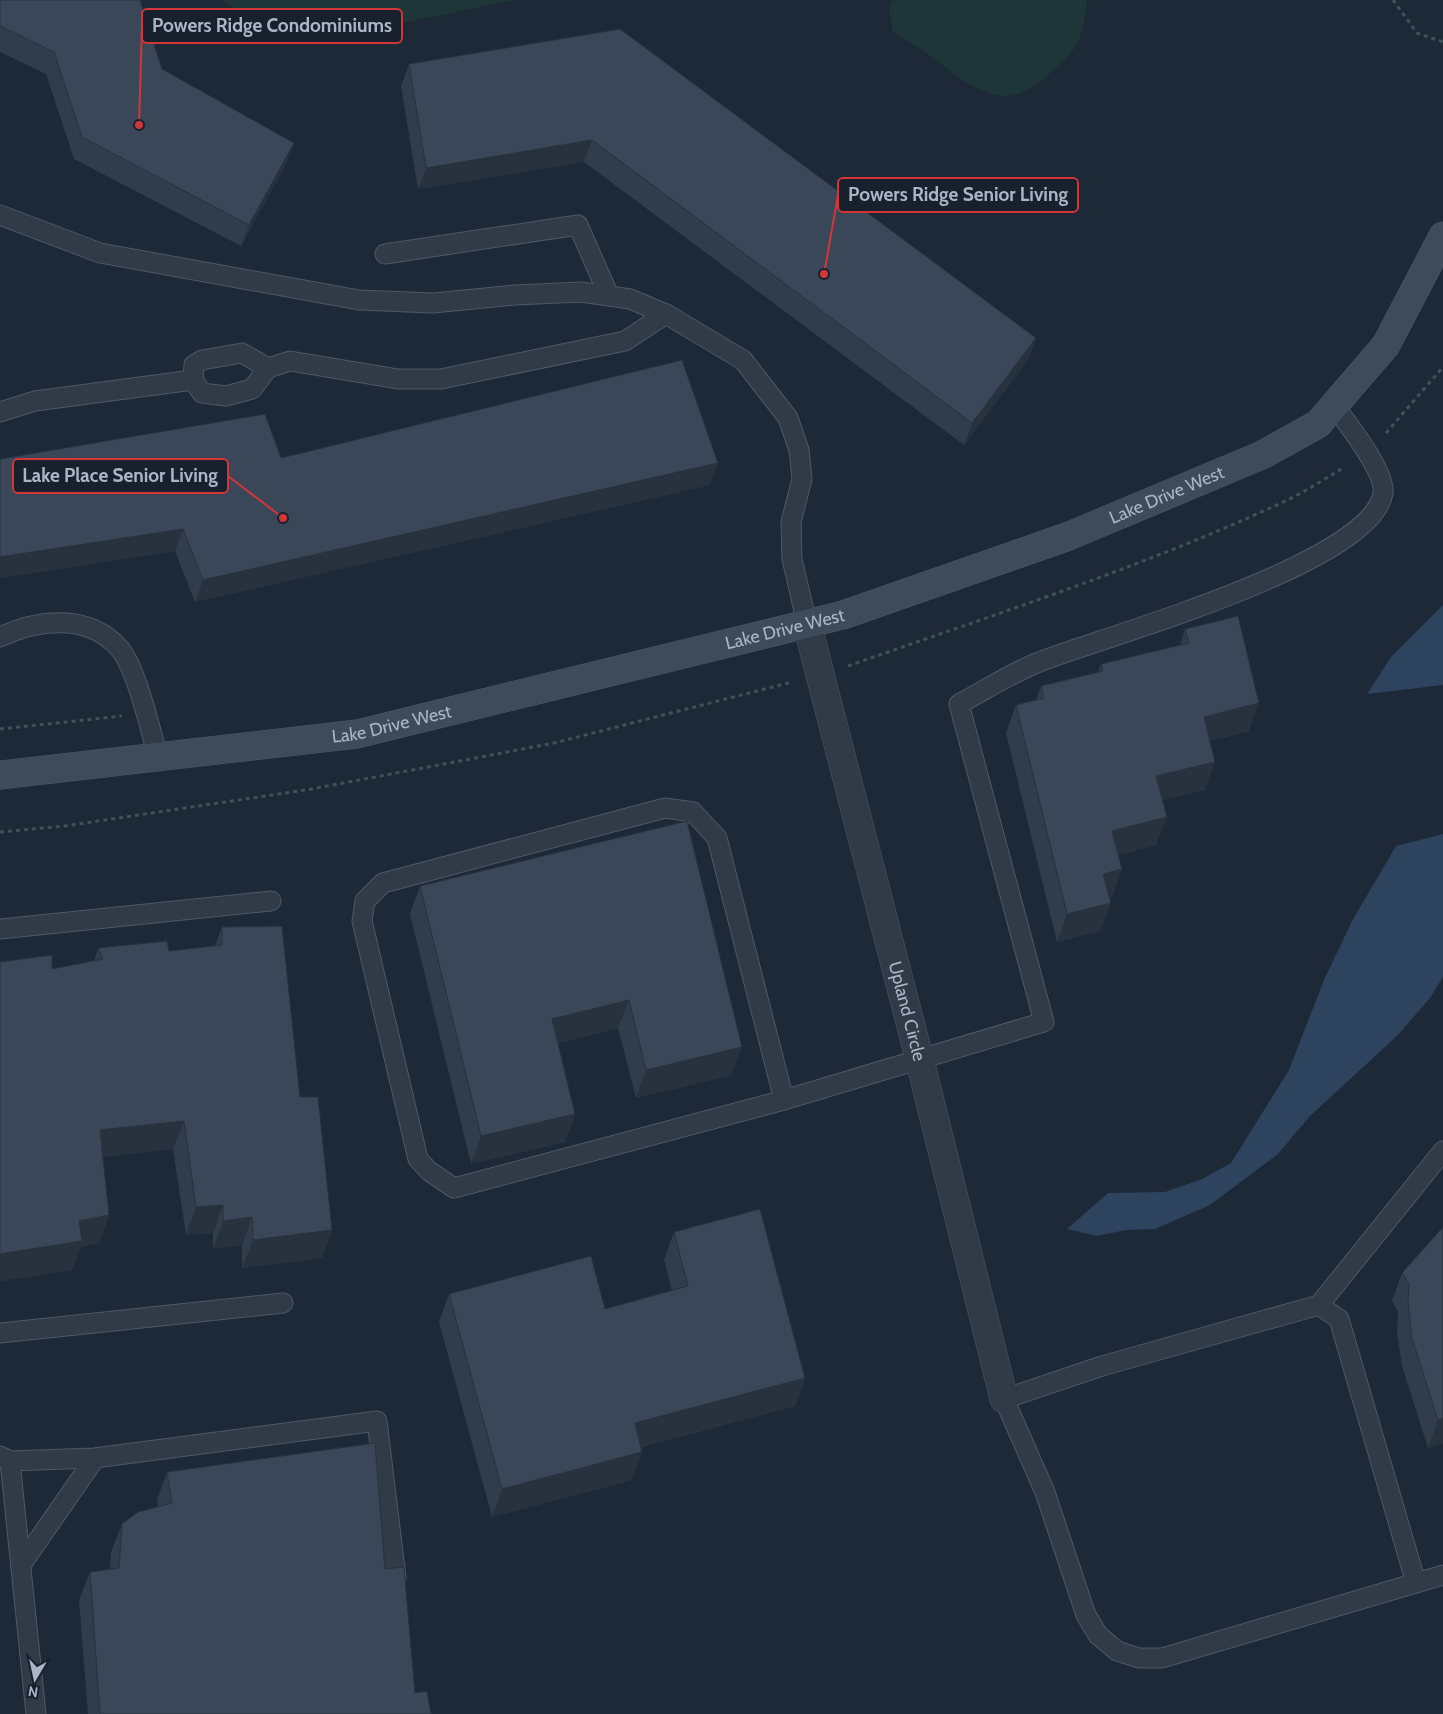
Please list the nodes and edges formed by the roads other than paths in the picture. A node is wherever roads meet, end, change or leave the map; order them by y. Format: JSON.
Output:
{"nodes":[{"id":1,"x":0,"y":215,"type":"edge"},
{"id":2,"x":1443,"y":236,"type":"edge"},
{"id":3,"x":385,"y":254,"type":"dead end"},
{"id":4,"x":609,"y":296,"type":"junction"},
{"id":5,"x":666,"y":314,"type":"junction"},
{"id":6,"x":268,"y":368,"type":"junction"},
{"id":7,"x":193,"y":380,"type":"junction"},
{"id":8,"x":1334,"y":405,"type":"junction"},
{"id":9,"x":0,"y":412,"type":"edge"},
{"id":10,"x":807,"y":624,"type":"junction"},
{"id":11,"x":0,"y":637,"type":"edge"},
{"id":12,"x":158,"y":756,"type":"junction"},
{"id":13,"x":0,"y":775,"type":"edge"},
{"id":14,"x":272,"y":901,"type":"dead end"},
{"id":15,"x":0,"y":930,"type":"edge"},
{"id":16,"x":920,"y":1061,"type":"junction"},
{"id":17,"x":784,"y":1100,"type":"junction"},
{"id":18,"x":1443,"y":1151,"type":"edge"},
{"id":19,"x":283,"y":1303,"type":"dead end"},
{"id":20,"x":1319,"y":1305,"type":"junction"},
{"id":21,"x":0,"y":1333,"type":"edge"},
{"id":22,"x":1004,"y":1399,"type":"junction"},
{"id":23,"x":95,"y":1458,"type":"junction"},
{"id":24,"x":5,"y":1459,"type":"edge"},
{"id":25,"x":21,"y":1565,"type":"junction"},
{"id":26,"x":1443,"y":1575,"type":"edge"},
{"id":27,"x":396,"y":1577,"type":"edge"},
{"id":28,"x":1416,"y":1583,"type":"junction"},
{"id":29,"x":36,"y":1714,"type":"edge"}],
"edges":[{"from":1,"to":4,"type":"lane"},
{"from":2,"to":8,"type":"street","name":"Lake Drive West"},
{"from":3,"to":4,"type":"lane"},
{"from":4,"to":5,"type":"lane"},
{"from":5,"to":6,"type":"lane"},
{"from":5,"to":10,"type":"lane"},
{"from":6,"to":7,"type":"lane"},
{"from":6,"to":7,"type":"lane"},
{"from":7,"to":9,"type":"lane"},
{"from":8,"to":10,"type":"street","name":"Lake Drive West"},
{"from":8,"to":16,"type":"lane"},
{"from":10,"to":12,"type":"street","name":"Lake Drive West"},
{"from":10,"to":16,"type":"street","name":"Upland Circle"},
{"from":11,"to":12,"type":"lane"},
{"from":12,"to":13,"type":"street","name":"Lake Drive West"},
{"from":14,"to":15,"type":"lane"},
{"from":16,"to":17,"type":"lane"},
{"from":16,"to":22,"type":"street","name":"Upland Circle"},
{"from":17,"to":17,"type":"lane"},
{"from":18,"to":20,"type":"lane"},
{"from":19,"to":21,"type":"lane"},
{"from":20,"to":22,"type":"lane"},
{"from":20,"to":28,"type":"lane"},
{"from":22,"to":28,"type":"lane"},
{"from":23,"to":24,"type":"lane"},
{"from":23,"to":25,"type":"lane"},
{"from":23,"to":27,"type":"lane"},
{"from":24,"to":25,"type":"lane"},
{"from":25,"to":29,"type":"lane"},
{"from":26,"to":28,"type":"lane"}]}
